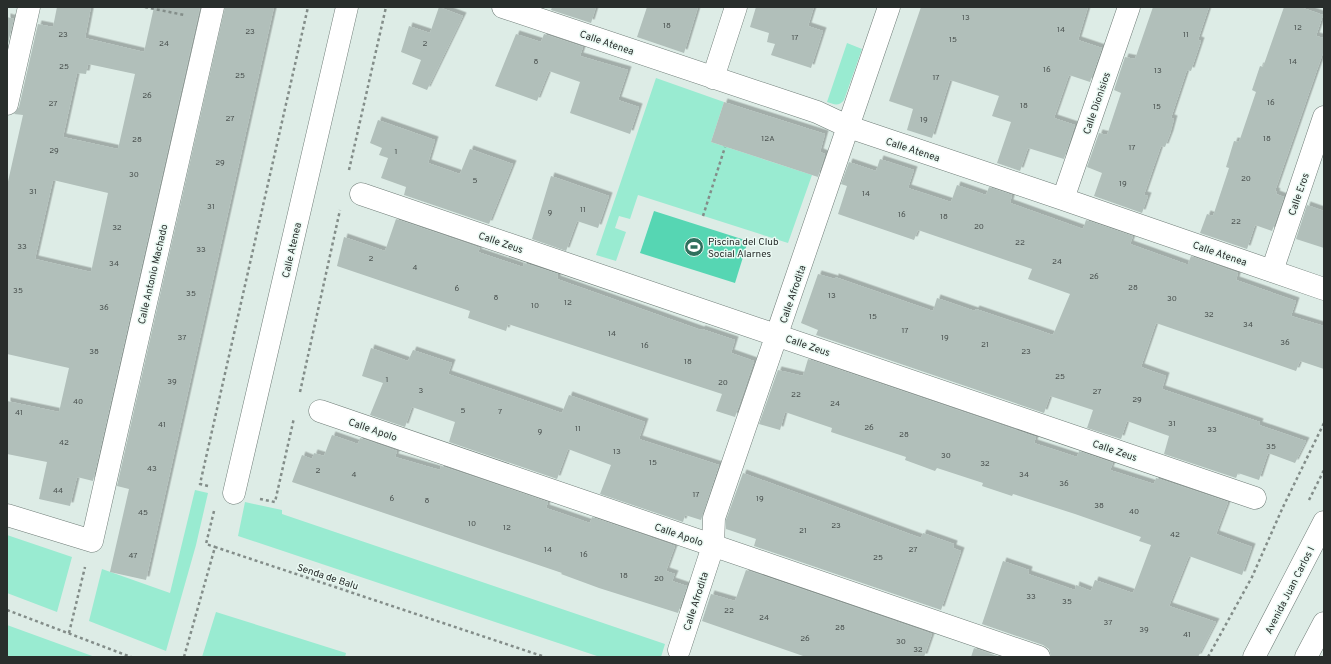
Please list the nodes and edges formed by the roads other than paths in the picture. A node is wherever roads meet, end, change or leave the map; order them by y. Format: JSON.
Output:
{"nodes":[{"id":1,"x":29,"y":7,"type":"edge"},
{"id":2,"x":347,"y":7,"type":"edge"},
{"id":3,"x":503,"y":7,"type":"edge"},
{"id":4,"x":736,"y":7,"type":"edge"},
{"id":5,"x":889,"y":7,"type":"edge"},
{"id":6,"x":1129,"y":7,"type":"edge"},
{"id":7,"x":212,"y":14,"type":"edge"},
{"id":8,"x":712,"y":78,"type":"junction"},
{"id":9,"x":7,"y":104,"type":"edge"},
{"id":10,"x":1324,"y":117,"type":"edge"},
{"id":11,"x":848,"y":127,"type":"junction"},
{"id":12,"x":361,"y":194,"type":"dead end"},
{"id":13,"x":1063,"y":199,"type":"junction"},
{"id":14,"x":1272,"y":271,"type":"junction"},
{"id":15,"x":1324,"y":289,"type":"edge"},
{"id":16,"x":778,"y":335,"type":"junction"},
{"id":17,"x":320,"y":411,"type":"dead end"},
{"id":18,"x":234,"y":493,"type":"dead end"},
{"id":19,"x":1255,"y":498,"type":"dead end"},
{"id":20,"x":7,"y":515,"type":"edge"},
{"id":21,"x":1324,"y":522,"type":"edge"},
{"id":22,"x":713,"y":546,"type":"junction"},
{"id":23,"x":1324,"y":622,"type":"edge"},
{"id":24,"x":679,"y":650,"type":"dead end"},
{"id":25,"x":1038,"y":657,"type":"edge"},
{"id":26,"x":1254,"y":657,"type":"edge"},
{"id":27,"x":1306,"y":657,"type":"edge"}],
"edges":[{"from":1,"to":9,"type":"street"},
{"from":2,"to":18,"type":"street","name":"Calle Atenea"},
{"from":3,"to":8,"type":"street","name":"Calle Atenea"},
{"from":4,"to":8,"type":"street"},
{"from":5,"to":11,"type":"street","name":"Calle Afrodita"},
{"from":6,"to":13,"type":"street","name":"Calle Dionisios"},
{"from":7,"to":20,"type":"street","name":"Calle Antonio Machado"},
{"from":8,"to":11,"type":"street","name":"Calle Atenea"},
{"from":10,"to":14,"type":"street","name":"Calle Eros"},
{"from":11,"to":13,"type":"street","name":"Calle Atenea"},
{"from":11,"to":16,"type":"street","name":"Calle Afrodita"},
{"from":12,"to":16,"type":"street","name":"Calle Zeus"},
{"from":13,"to":14,"type":"street","name":"Calle Atenea"},
{"from":14,"to":15,"type":"street","name":"Calle Atenea"},
{"from":16,"to":19,"type":"street","name":"Calle Zeus"},
{"from":16,"to":22,"type":"street","name":"Calle Afrodita"},
{"from":17,"to":22,"type":"street","name":"Calle Apolo"},
{"from":21,"to":26,"type":"street","name":"Avenida Juan Carlos I"},
{"from":22,"to":24,"type":"street","name":"Calle Afrodita"},
{"from":22,"to":25,"type":"street","name":"Calle Apolo"},
{"from":23,"to":27,"type":"street"}]}
